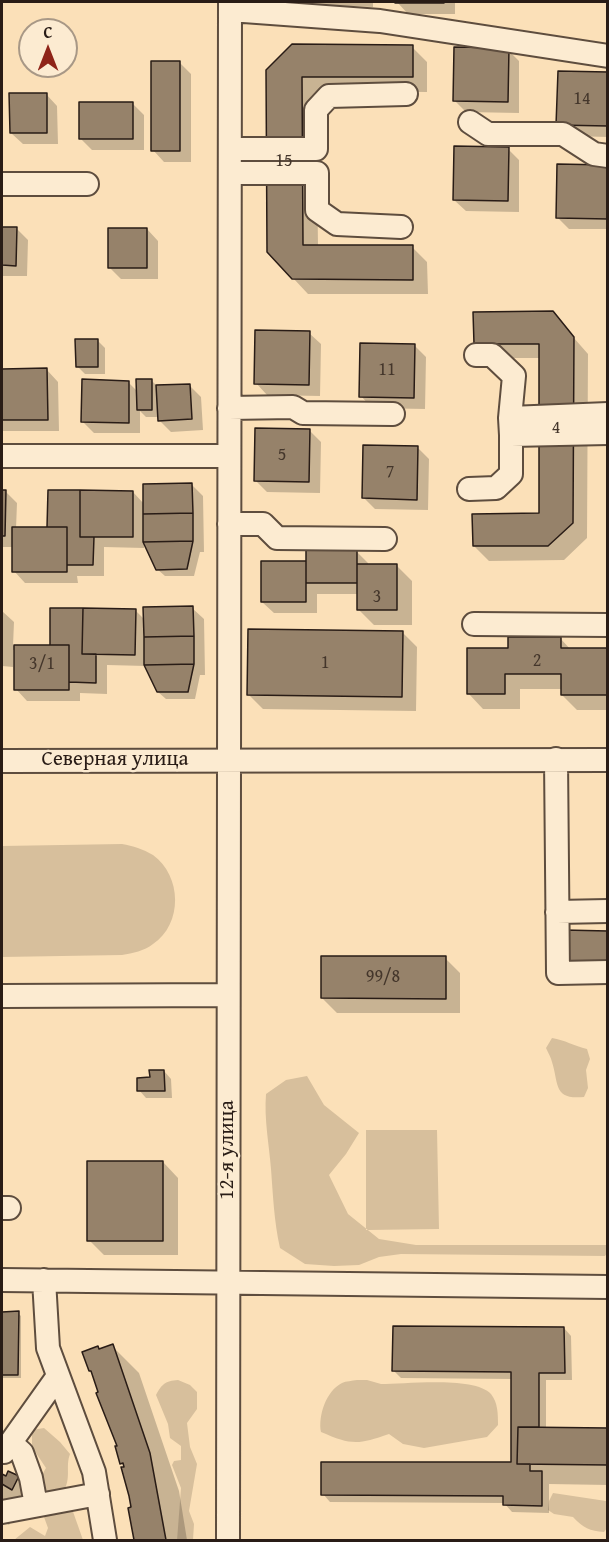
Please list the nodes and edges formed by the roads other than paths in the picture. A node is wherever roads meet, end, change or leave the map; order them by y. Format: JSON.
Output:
{"nodes":[{"id":1,"x":230,"y":6,"type":"edge"},
{"id":2,"x":608,"y":56,"type":"edge"},
{"id":3,"x":406,"y":94,"type":"dead end"},
{"id":4,"x":470,"y":122,"type":"dead end"},
{"id":5,"x":230,"y":149,"type":"junction"},
{"id":6,"x":316,"y":149,"type":"junction"},
{"id":7,"x":608,"y":156,"type":"edge"},
{"id":8,"x":230,"y":173,"type":"junction"},
{"id":9,"x":317,"y":173,"type":"junction"},
{"id":10,"x":2,"y":184,"type":"edge"},
{"id":11,"x":87,"y":184,"type":"dead end"},
{"id":12,"x":401,"y":227,"type":"dead end"},
{"id":13,"x":476,"y":355,"type":"dead end"},
{"id":14,"x":229,"y":408,"type":"junction"},
{"id":15,"x":393,"y":414,"type":"dead end"},
{"id":16,"x":608,"y":414,"type":"edge"},
{"id":17,"x":511,"y":426,"type":"junction"},
{"id":18,"x":608,"y":433,"type":"edge"},
{"id":19,"x":2,"y":456,"type":"edge"},
{"id":20,"x":229,"y":456,"type":"junction"},
{"id":21,"x":469,"y":489,"type":"dead end"},
{"id":22,"x":229,"y":524,"type":"junction"},
{"id":23,"x":385,"y":539,"type":"dead end"},
{"id":24,"x":474,"y":624,"type":"dead end"},
{"id":25,"x":608,"y":625,"type":"edge"},
{"id":26,"x":228,"y":759,"type":"junction"},
{"id":27,"x":556,"y":759,"type":"junction"},
{"id":28,"x":2,"y":760,"type":"edge"},
{"id":29,"x":608,"y":760,"type":"edge"},
{"id":30,"x":608,"y":911,"type":"edge"},
{"id":31,"x":557,"y":912,"type":"junction"},
{"id":32,"x":608,"y":972,"type":"edge"},
{"id":33,"x":228,"y":995,"type":"junction"},
{"id":34,"x":2,"y":996,"type":"edge"},
{"id":35,"x":5,"y":1280,"type":"edge"},
{"id":36,"x":44,"y":1280,"type":"junction"},
{"id":37,"x":228,"y":1282,"type":"junction"},
{"id":38,"x":608,"y":1287,"type":"edge"},
{"id":39,"x":58,"y":1376,"type":"junction"},
{"id":40,"x":6,"y":1447,"type":"edge"},
{"id":41,"x":98,"y":1494,"type":"junction"},
{"id":42,"x":36,"y":1505,"type":"junction"},
{"id":43,"x":2,"y":1512,"type":"edge"},
{"id":44,"x":105,"y":1540,"type":"edge"},
{"id":45,"x":228,"y":1540,"type":"edge"}],
"edges":[{"from":1,"to":2,"type":"street"},
{"from":1,"to":5,"type":"street","name":"12-я улица"},
{"from":3,"to":6,"type":"street"},
{"from":4,"to":7,"type":"street"},
{"from":5,"to":6,"type":"street"},
{"from":5,"to":8,"type":"street","name":"12-я улица"},
{"from":6,"to":9,"type":"street"},
{"from":8,"to":9,"type":"street"},
{"from":8,"to":14,"type":"street","name":"12-я улица"},
{"from":9,"to":12,"type":"street"},
{"from":10,"to":11,"type":"street"},
{"from":13,"to":17,"type":"street"},
{"from":14,"to":15,"type":"street"},
{"from":14,"to":20,"type":"street","name":"12-я улица"},
{"from":16,"to":17,"type":"street"},
{"from":17,"to":18,"type":"street"},
{"from":17,"to":21,"type":"street"},
{"from":19,"to":20,"type":"street"},
{"from":20,"to":22,"type":"street","name":"12-я улица"},
{"from":22,"to":23,"type":"street"},
{"from":22,"to":26,"type":"street","name":"12-я улица"},
{"from":24,"to":25,"type":"street"},
{"from":26,"to":27,"type":"street","name":"Северная улица"},
{"from":26,"to":28,"type":"street","name":"Северная улица"},
{"from":26,"to":33,"type":"street","name":"12-я улица"},
{"from":27,"to":29,"type":"street","name":"Северная улица"},
{"from":27,"to":31,"type":"street"},
{"from":30,"to":31,"type":"street"},
{"from":31,"to":32,"type":"street"},
{"from":33,"to":34,"type":"street"},
{"from":33,"to":37,"type":"street","name":"12-я улица"},
{"from":35,"to":36,"type":"street"},
{"from":36,"to":37,"type":"street"},
{"from":36,"to":39,"type":"street"},
{"from":37,"to":38,"type":"street"},
{"from":37,"to":45,"type":"street","name":"12-я улица"},
{"from":39,"to":40,"type":"street"},
{"from":39,"to":41,"type":"street"},
{"from":40,"to":42,"type":"street"},
{"from":41,"to":42,"type":"street"},
{"from":41,"to":44,"type":"street"},
{"from":42,"to":43,"type":"street"}]}
